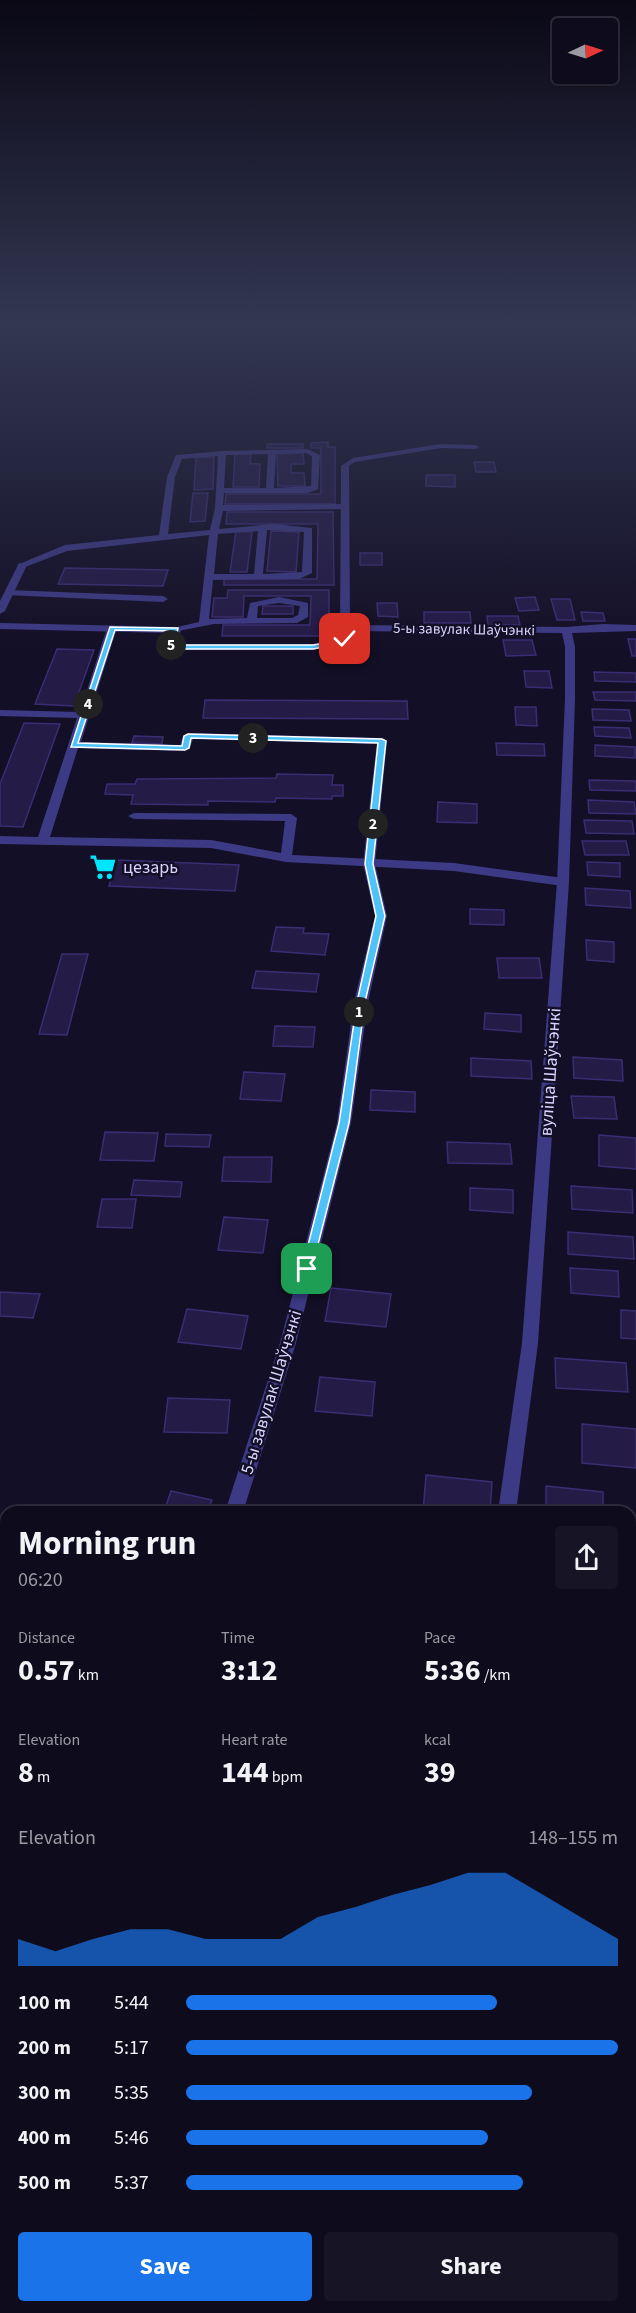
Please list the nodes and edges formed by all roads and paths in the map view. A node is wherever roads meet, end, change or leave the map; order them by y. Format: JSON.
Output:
{"nodes":[{"id":1,"x":475,"y":447,"type":"dead end"},
{"id":2,"x":272,"y":452,"type":"junction"},
{"id":3,"x":222,"y":453,"type":"junction"},
{"id":4,"x":270,"y":490,"type":"junction"},
{"id":5,"x":220,"y":491,"type":"junction"},
{"id":6,"x":345,"y":507,"type":"junction"},
{"id":7,"x":219,"y":508,"type":"junction"},
{"id":8,"x":263,"y":528,"type":"junction"},
{"id":9,"x":214,"y":532,"type":"junction"},
{"id":10,"x":163,"y":538,"type":"junction"},
{"id":11,"x":258,"y":576,"type":"junction"},
{"id":12,"x":210,"y":577,"type":"junction"},
{"id":13,"x":8,"y":593,"type":"junction"},
{"id":14,"x":163,"y":598,"type":"dead end"},
{"id":15,"x":0,"y":611,"type":"edge"},
{"id":16,"x":252,"y":621,"type":"junction"},
{"id":17,"x":204,"y":624,"type":"junction"},
{"id":18,"x":0,"y":626,"type":"edge"},
{"id":19,"x":112,"y":628,"type":"junction"},
{"id":20,"x":345,"y":628,"type":"junction"},
{"id":21,"x":636,"y":628,"type":"edge"},
{"id":22,"x":176,"y":630,"type":"junction"},
{"id":23,"x":566,"y":630,"type":"junction"},
{"id":24,"x":0,"y":713,"type":"edge"},
{"id":25,"x":85,"y":715,"type":"junction"},
{"id":26,"x":74,"y":745,"type":"junction"},
{"id":27,"x":134,"y":816,"type":"dead end"},
{"id":28,"x":0,"y":841,"type":"edge"},
{"id":29,"x":42,"y":841,"type":"junction"},
{"id":30,"x":286,"y":858,"type":"junction"},
{"id":31,"x":369,"y":864,"type":"junction"},
{"id":32,"x":563,"y":882,"type":"junction"},
{"id":33,"x":236,"y":1506,"type":"edge"},
{"id":34,"x":508,"y":1506,"type":"edge"}],
"edges":[{"from":1,"to":6,"type":"street"},
{"from":2,"to":3,"type":"street"},
{"from":2,"to":4,"type":"street"},
{"from":2,"to":4,"type":"street"},
{"from":3,"to":5,"type":"street"},
{"from":3,"to":10,"type":"street"},
{"from":4,"to":5,"type":"street"},
{"from":5,"to":7,"type":"street"},
{"from":6,"to":7,"type":"street"},
{"from":6,"to":20,"type":"street"},
{"from":7,"to":9,"type":"street"},
{"from":8,"to":9,"type":"street"},
{"from":8,"to":11,"type":"street"},
{"from":8,"to":11,"type":"street"},
{"from":9,"to":10,"type":"street"},
{"from":9,"to":12,"type":"street"},
{"from":10,"to":13,"type":"street"},
{"from":11,"to":12,"type":"street"},
{"from":12,"to":17,"type":"street"},
{"from":13,"to":14,"type":"street"},
{"from":13,"to":15,"type":"street"},
{"from":16,"to":16,"type":"street"},
{"from":16,"to":17,"type":"street"},
{"from":17,"to":22,"type":"street"},
{"from":18,"to":19,"type":"street"},
{"from":19,"to":22,"type":"street"},
{"from":19,"to":25,"type":"street"},
{"from":20,"to":22,"type":"street"},
{"from":20,"to":23,"type":"street","name":"5-ы завулак Шаўчэнкі"},
{"from":21,"to":23,"type":"street","name":"5-ы завулак Шаўчэнкі"},
{"from":23,"to":32,"type":"street","name":"вуліца Шаўчэнкі"},
{"from":24,"to":25,"type":"street"},
{"from":25,"to":26,"type":"street"},
{"from":26,"to":29,"type":"street"},
{"from":26,"to":31,"type":"street","name":"5-ы завулак Шаўчэнкі"},
{"from":27,"to":30,"type":"street"},
{"from":28,"to":29,"type":"street"},
{"from":29,"to":30,"type":"street"},
{"from":30,"to":31,"type":"street"},
{"from":31,"to":32,"type":"street"},
{"from":31,"to":33,"type":"street","name":"5-ы завулак Шаўчэнкі"},
{"from":32,"to":34,"type":"street","name":"вуліца Шаўчэнкі"}]}
